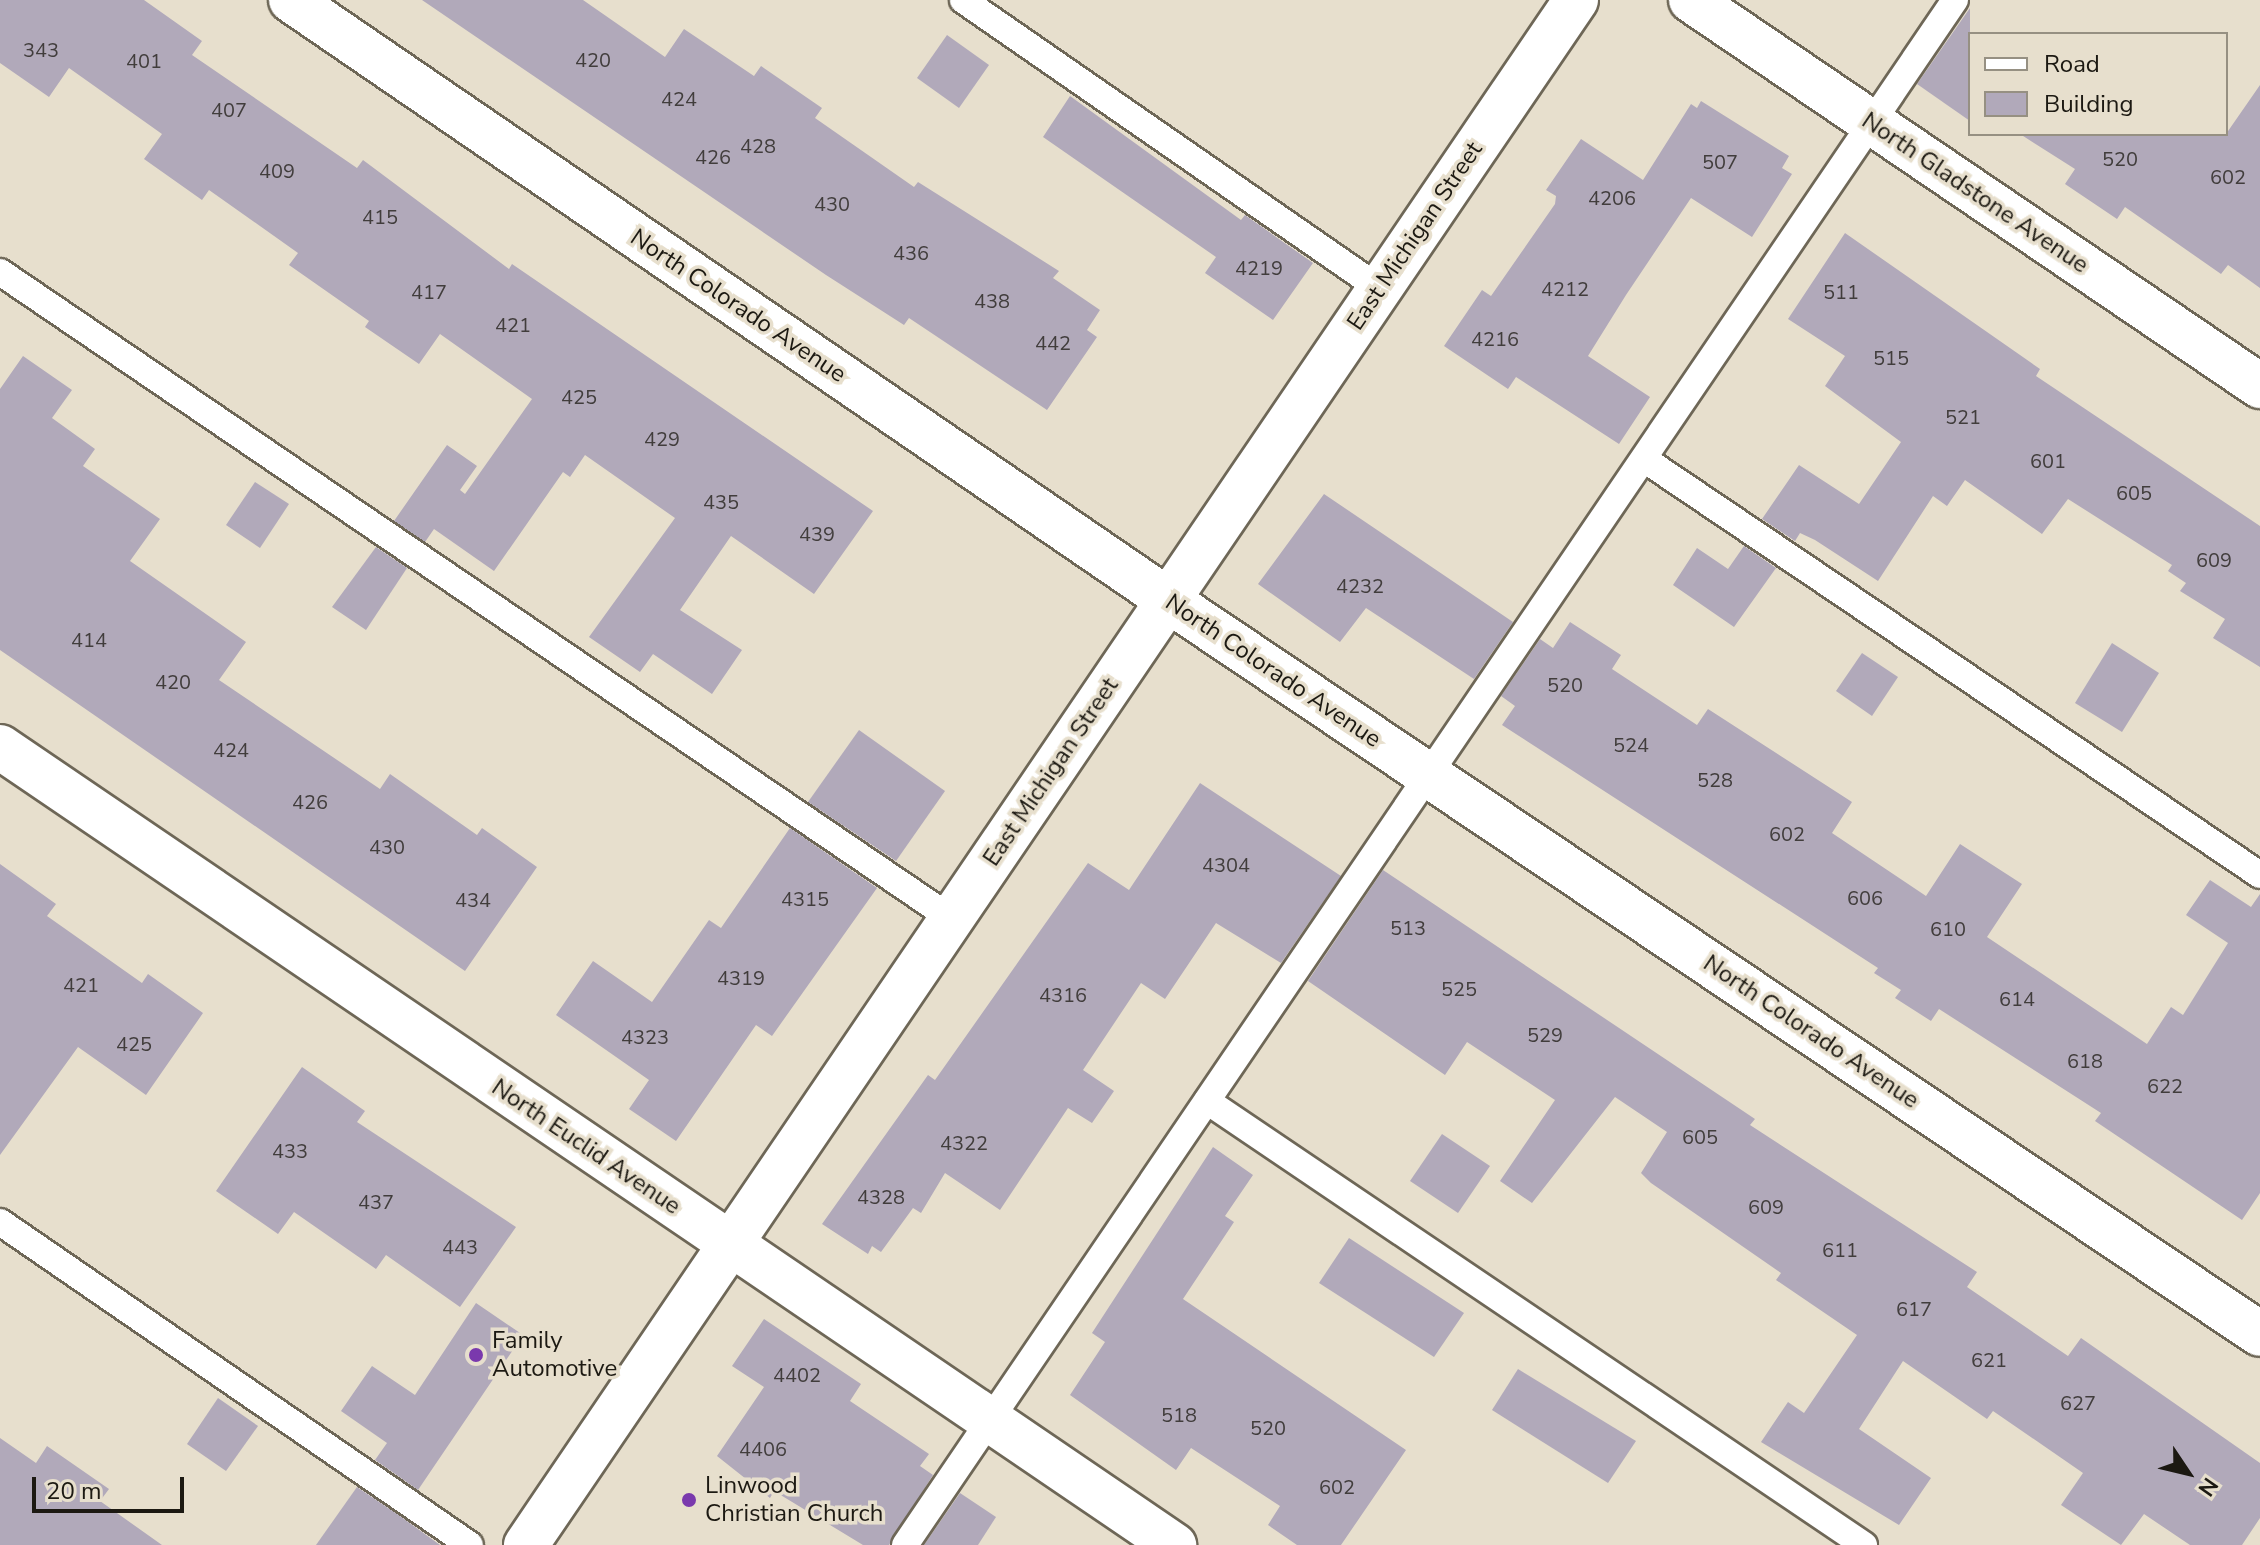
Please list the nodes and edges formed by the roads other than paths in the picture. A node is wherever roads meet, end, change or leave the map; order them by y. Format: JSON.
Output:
{"nodes":[{"id":1,"x":291,"y":0,"type":"edge"},
{"id":2,"x":963,"y":0,"type":"edge"},
{"id":3,"x":1576,"y":0,"type":"edge"},
{"id":4,"x":1691,"y":0,"type":"edge"},
{"id":5,"x":1955,"y":0,"type":"edge"},
{"id":6,"x":1872,"y":123,"type":"junction"},
{"id":7,"x":0,"y":272,"type":"edge"},
{"id":8,"x":1379,"y":288,"type":"junction"},
{"id":9,"x":2260,"y":386,"type":"edge"},
{"id":10,"x":1644,"y":459,"type":"junction"},
{"id":11,"x":1168,"y":600,"type":"junction"},
{"id":12,"x":0,"y":747,"type":"edge"},
{"id":13,"x":1428,"y":775,"type":"junction"},
{"id":14,"x":2260,"y":875,"type":"edge"},
{"id":15,"x":952,"y":919,"type":"junction"},
{"id":16,"x":1207,"y":1101,"type":"junction"},
{"id":17,"x":0,"y":1222,"type":"edge"},
{"id":18,"x":730,"y":1246,"type":"junction"},
{"id":19,"x":2260,"y":1334,"type":"edge"},
{"id":20,"x":989,"y":1421,"type":"junction"},
{"id":21,"x":470,"y":1545,"type":"edge"},
{"id":22,"x":526,"y":1545,"type":"edge"},
{"id":23,"x":905,"y":1545,"type":"edge"},
{"id":24,"x":1174,"y":1545,"type":"edge"},
{"id":25,"x":1864,"y":1545,"type":"edge"}],
"edges":[{"from":1,"to":11,"type":"street","name":"North Colorado Avenue"},
{"from":2,"to":8,"type":"lane"},
{"from":3,"to":8,"type":"street","name":"East Michigan Street"},
{"from":4,"to":6,"type":"street","name":"North Gladstone Avenue"},
{"from":5,"to":6,"type":"lane"},
{"from":6,"to":9,"type":"street","name":"North Gladstone Avenue"},
{"from":6,"to":10,"type":"lane"},
{"from":7,"to":15,"type":"lane"},
{"from":8,"to":11,"type":"street","name":"East Michigan Street"},
{"from":10,"to":13,"type":"lane"},
{"from":10,"to":14,"type":"lane"},
{"from":11,"to":13,"type":"street","name":"North Colorado Avenue"},
{"from":11,"to":15,"type":"street","name":"East Michigan Street"},
{"from":12,"to":18,"type":"street","name":"North Euclid Avenue"},
{"from":13,"to":16,"type":"lane"},
{"from":13,"to":19,"type":"street","name":"North Colorado Avenue"},
{"from":15,"to":18,"type":"street","name":"East Michigan Street"},
{"from":16,"to":20,"type":"lane"},
{"from":16,"to":25,"type":"lane"},
{"from":17,"to":21,"type":"lane"},
{"from":18,"to":20,"type":"street","name":"North Euclid Avenue"},
{"from":18,"to":22,"type":"street","name":"East Michigan Street"},
{"from":20,"to":23,"type":"lane"},
{"from":20,"to":24,"type":"street","name":"North Euclid Avenue"}]}
